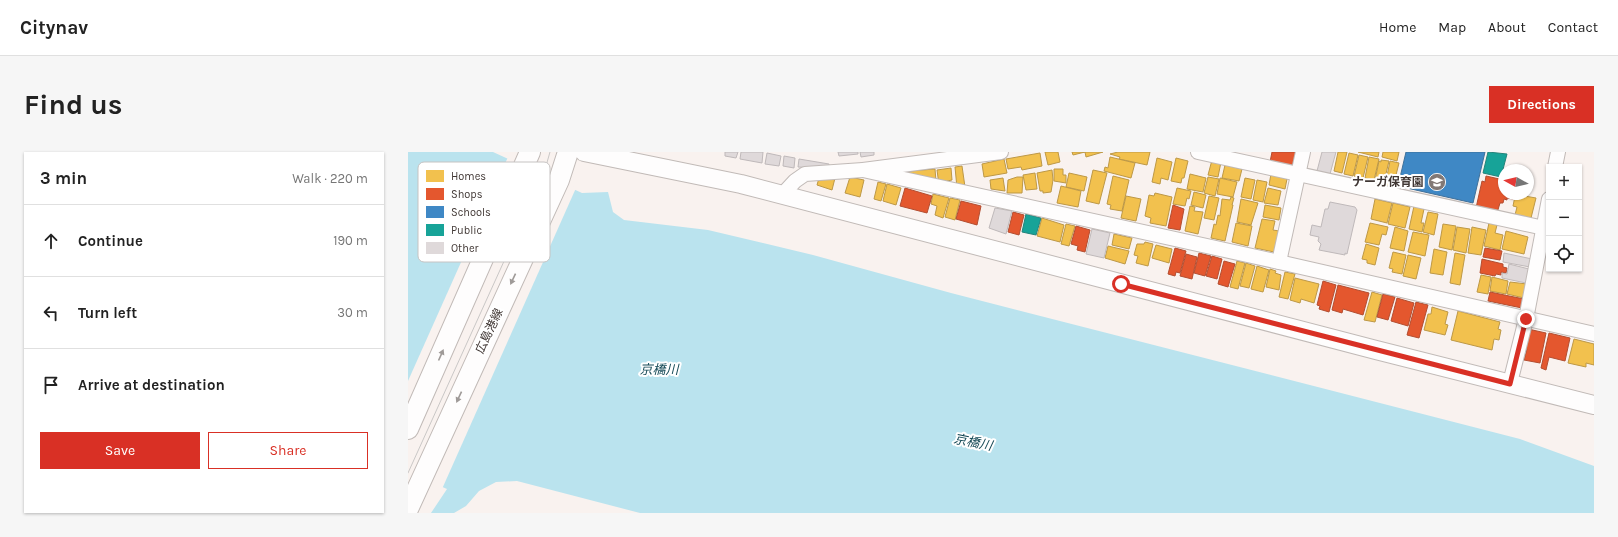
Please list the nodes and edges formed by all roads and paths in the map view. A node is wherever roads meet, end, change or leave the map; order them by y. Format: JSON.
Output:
{"nodes":[{"id":1,"x":568,"y":152,"type":"edge"},
{"id":2,"x":584,"y":152,"type":"edge"},
{"id":3,"x":1002,"y":152,"type":"edge"},
{"id":4,"x":1198,"y":152,"type":"edge"},
{"id":5,"x":1303,"y":152,"type":"edge"},
{"id":6,"x":1558,"y":152,"type":"edge"},
{"id":7,"x":946,"y":156,"type":"edge"},
{"id":8,"x":1556,"y":164,"type":"edge"},
{"id":9,"x":863,"y":170,"type":"junction"},
{"id":10,"x":1298,"y":173,"type":"junction"},
{"id":11,"x":782,"y":195,"type":"junction"},
{"id":12,"x":550,"y":200,"type":"edge"},
{"id":13,"x":1549,"y":200,"type":"edge"},
{"id":14,"x":1544,"y":228,"type":"junction"},
{"id":15,"x":482,"y":262,"type":"edge"},
{"id":16,"x":521,"y":262,"type":"edge"},
{"id":17,"x":1279,"y":262,"type":"junction"},
{"id":18,"x":1526,"y":319,"type":"junction"},
{"id":19,"x":1594,"y":334,"type":"edge"},
{"id":20,"x":1510,"y":384,"type":"junction"},
{"id":21,"x":1594,"y":405,"type":"edge"},
{"id":22,"x":408,"y":429,"type":"edge"},
{"id":23,"x":408,"y":509,"type":"edge"}],
"edges":[{"from":1,"to":12,"type":"main road","name":"広島港線","one_way":true},
{"from":2,"to":11,"type":"street"},
{"from":3,"to":7,"type":"street"},
{"from":4,"to":10,"type":"street"},
{"from":5,"to":10,"type":"street"},
{"from":6,"to":8,"type":"street"},
{"from":7,"to":9,"type":"street"},
{"from":9,"to":11,"type":"street"},
{"from":9,"to":17,"type":"street"},
{"from":10,"to":14,"type":"street"},
{"from":10,"to":17,"type":"street"},
{"from":11,"to":20,"type":"street"},
{"from":13,"to":14,"type":"street"},
{"from":14,"to":18,"type":"street"},
{"from":22,"to":15,"type":"main road","one_way":true},
{"from":16,"to":23,"type":"main road","name":"広島港線","one_way":true},
{"from":17,"to":18,"type":"street"},
{"from":18,"to":19,"type":"street"},
{"from":18,"to":20,"type":"street"},
{"from":20,"to":21,"type":"street"}]}
